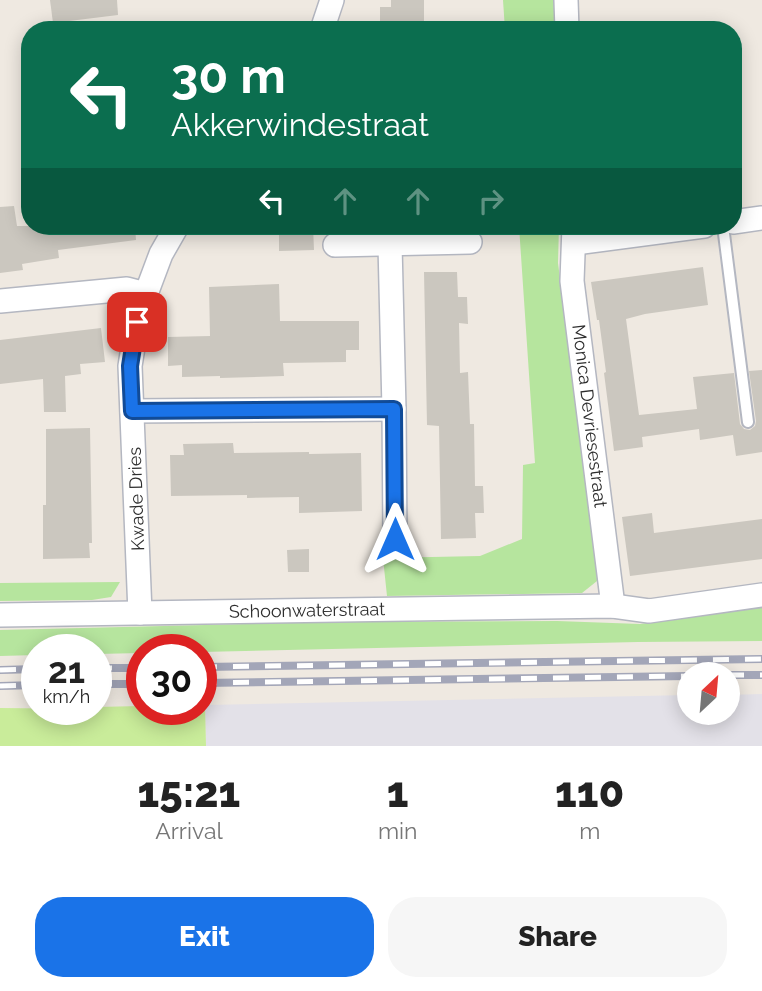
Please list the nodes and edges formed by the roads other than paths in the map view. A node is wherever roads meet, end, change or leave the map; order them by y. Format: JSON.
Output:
{"nodes":[{"id":1,"x":332,"y":0,"type":"edge"},
{"id":2,"x":566,"y":0,"type":"edge"},
{"id":3,"x":325,"y":21,"type":"edge"},
{"id":4,"x":567,"y":21,"type":"edge"},
{"id":5,"x":762,"y":218,"type":"edge"},
{"id":6,"x":742,"y":221,"type":"edge"},
{"id":7,"x":172,"y":235,"type":"edge"},
{"id":8,"x":575,"y":235,"type":"edge"},
{"id":9,"x":724,"y":235,"type":"edge"},
{"id":10,"x":470,"y":242,"type":"dead end"},
{"id":11,"x":335,"y":245,"type":"dead end"},
{"id":12,"x":390,"y":245,"type":"junction"},
{"id":13,"x":146,"y":293,"type":"junction"},
{"id":14,"x":0,"y":301,"type":"edge"},
{"id":15,"x":394,"y":409,"type":"junction"},
{"id":16,"x":132,"y":411,"type":"junction"},
{"id":17,"x":748,"y":422,"type":"dead end"},
{"id":18,"x":395,"y":539,"type":"dead end"},
{"id":19,"x":762,"y":595,"type":"edge"},
{"id":20,"x":613,"y":606,"type":"junction"},
{"id":21,"x":140,"y":612,"type":"junction"},
{"id":22,"x":0,"y":615,"type":"edge"}],
"edges":[{"from":1,"to":3,"type":"street"},
{"from":2,"to":4,"type":"street"},
{"from":5,"to":6,"type":"street"},
{"from":7,"to":13,"type":"street","name":"Kwade Dries"},
{"from":8,"to":20,"type":"street","name":"Monica Devriesestraat"},
{"from":9,"to":17,"type":"lane"},
{"from":10,"to":12,"type":"street"},
{"from":11,"to":12,"type":"street"},
{"from":12,"to":15,"type":"street"},
{"from":13,"to":14,"type":"street"},
{"from":13,"to":16,"type":"street","name":"Kwade Dries"},
{"from":15,"to":16,"type":"street"},
{"from":15,"to":18,"type":"street"},
{"from":16,"to":21,"type":"street","name":"Kwade Dries"},
{"from":19,"to":20,"type":"street","name":"Schoonwaterstraat"},
{"from":20,"to":21,"type":"street","name":"Schoonwaterstraat"},
{"from":21,"to":22,"type":"street","name":"Schoonwaterstraat"}]}
